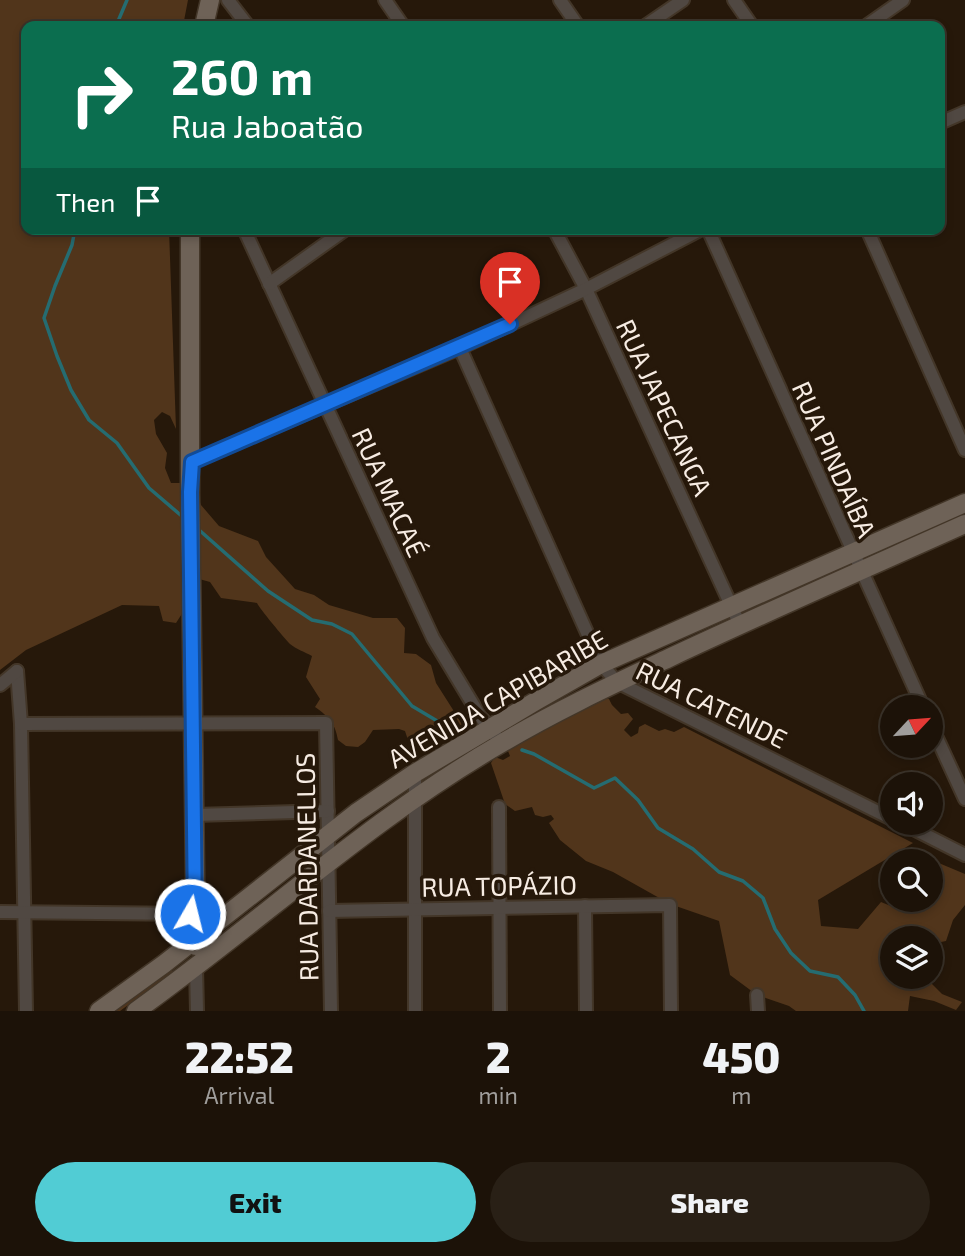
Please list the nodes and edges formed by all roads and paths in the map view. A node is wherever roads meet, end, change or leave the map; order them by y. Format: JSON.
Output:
{"nodes":[{"id":1,"x":210,"y":0,"type":"edge"},
{"id":2,"x":229,"y":0,"type":"edge"},
{"id":3,"x":385,"y":0,"type":"edge"},
{"id":4,"x":560,"y":0,"type":"edge"},
{"id":5,"x":683,"y":0,"type":"edge"},
{"id":6,"x":734,"y":0,"type":"edge"},
{"id":7,"x":903,"y":0,"type":"edge"},
{"id":8,"x":205,"y":21,"type":"edge"},
{"id":9,"x":244,"y":21,"type":"edge"},
{"id":10,"x":400,"y":21,"type":"edge"},
{"id":11,"x":575,"y":21,"type":"edge"},
{"id":12,"x":652,"y":21,"type":"edge"},
{"id":13,"x":749,"y":21,"type":"edge"},
{"id":14,"x":873,"y":21,"type":"edge"},
{"id":15,"x":965,"y":112,"type":"edge"},
{"id":16,"x":945,"y":121,"type":"edge"},
{"id":17,"x":190,"y":235,"type":"edge"},
{"id":18,"x":247,"y":235,"type":"edge"},
{"id":19,"x":338,"y":235,"type":"edge"},
{"id":20,"x":561,"y":235,"type":"edge"},
{"id":21,"x":690,"y":235,"type":"edge"},
{"id":22,"x":711,"y":235,"type":"edge"},
{"id":23,"x":870,"y":235,"type":"edge"},
{"id":24,"x":269,"y":284,"type":"junction"},
{"id":25,"x":586,"y":289,"type":"junction"},
{"id":26,"x":460,"y":348,"type":"junction"},
{"id":27,"x":324,"y":406,"type":"junction"},
{"id":28,"x":965,"y":450,"type":"edge"},
{"id":29,"x":192,"y":462,"type":"junction"},
{"id":30,"x":965,"y":503,"type":"edge"},
{"id":31,"x":965,"y":524,"type":"edge"},
{"id":32,"x":853,"y":554,"type":"junction"},
{"id":33,"x":860,"y":571,"type":"junction"},
{"id":34,"x":732,"y":606,"type":"junction"},
{"id":35,"x":740,"y":625,"type":"junction"},
{"id":36,"x":601,"y":664,"type":"junction"},
{"id":37,"x":617,"y":682,"type":"junction"},
{"id":38,"x":0,"y":685,"type":"edge"},
{"id":39,"x":917,"y":695,"type":"edge"},
{"id":40,"x":21,"y":724,"type":"junction"},
{"id":41,"x":193,"y":724,"type":"junction"},
{"id":42,"x":495,"y":736,"type":"junction"},
{"id":43,"x":943,"y":751,"type":"edge"},
{"id":44,"x":415,"y":773,"type":"junction"},
{"id":45,"x":414,"y":798,"type":"junction"},
{"id":46,"x":965,"y":799,"type":"edge"},
{"id":47,"x":499,"y":807,"type":"dead end"},
{"id":48,"x":328,"y":811,"type":"junction"},
{"id":49,"x":880,"y":813,"type":"edge"},
{"id":50,"x":194,"y":815,"type":"junction"},
{"id":51,"x":328,"y":835,"type":"junction"},
{"id":52,"x":926,"y":835,"type":"edge"},
{"id":53,"x":965,"y":855,"type":"edge"},
{"id":54,"x":328,"y":862,"type":"junction"},
{"id":55,"x":585,"y":906,"type":"junction"},
{"id":56,"x":500,"y":908,"type":"junction"},
{"id":57,"x":415,"y":909,"type":"junction"},
{"id":58,"x":329,"y":911,"type":"junction"},
{"id":59,"x":0,"y":912,"type":"edge"},
{"id":60,"x":26,"y":912,"type":"junction"},
{"id":61,"x":195,"y":914,"type":"junction"},
{"id":62,"x":195,"y":940,"type":"junction"},
{"id":63,"x":195,"y":967,"type":"junction"},
{"id":64,"x":757,"y":995,"type":"dead end"},
{"id":65,"x":26,"y":1011,"type":"edge"},
{"id":66,"x":100,"y":1011,"type":"edge"},
{"id":67,"x":136,"y":1011,"type":"edge"},
{"id":68,"x":197,"y":1011,"type":"edge"},
{"id":69,"x":331,"y":1011,"type":"edge"},
{"id":70,"x":415,"y":1011,"type":"edge"},
{"id":71,"x":500,"y":1011,"type":"edge"},
{"id":72,"x":586,"y":1011,"type":"edge"},
{"id":73,"x":671,"y":1011,"type":"edge"},
{"id":74,"x":758,"y":1011,"type":"edge"}],
"edges":[{"from":1,"to":8,"type":"main road"},
{"from":2,"to":9,"type":"street"},
{"from":3,"to":10,"type":"street"},
{"from":4,"to":11,"type":"street"},
{"from":5,"to":12,"type":"street"},
{"from":6,"to":13,"type":"street"},
{"from":7,"to":14,"type":"street"},
{"from":15,"to":16,"type":"street"},
{"from":17,"to":29,"type":"main road"},
{"from":18,"to":24,"type":"street","name":"RUA MACAÉ"},
{"from":19,"to":24,"type":"street"},
{"from":20,"to":25,"type":"street","name":"RUA JAPECANGA"},
{"from":21,"to":25,"type":"street"},
{"from":22,"to":32,"type":"street","name":"RUA PINDAÍBA"},
{"from":23,"to":28,"type":"street"},
{"from":24,"to":27,"type":"street","name":"RUA MACAÉ"},
{"from":25,"to":26,"type":"street"},
{"from":25,"to":34,"type":"street","name":"RUA JAPECANGA"},
{"from":26,"to":27,"type":"street"},
{"from":26,"to":36,"type":"street","name":"RUA CATENDE"},
{"from":27,"to":29,"type":"street"},
{"from":27,"to":42,"type":"street","name":"RUA MACAÉ"},
{"from":29,"to":41,"type":"main road"},
{"from":30,"to":32,"type":"main road","name":"AVENIDA CAPIBARIBE"},
{"from":31,"to":33,"type":"main road","name":"AVENIDA CAPIBARIBE"},
{"from":32,"to":33,"type":"street","name":"RUA PINDAÍBA"},
{"from":32,"to":34,"type":"main road","name":"AVENIDA CAPIBARIBE"},
{"from":33,"to":35,"type":"main road","name":"AVENIDA CAPIBARIBE"},
{"from":33,"to":39,"type":"street","name":"RUA PINDAÍBA"},
{"from":34,"to":35,"type":"street","name":"RUA JAPECANGA"},
{"from":34,"to":36,"type":"main road","name":"AVENIDA CAPIBARIBE"},
{"from":35,"to":37,"type":"main road","name":"AVENIDA CAPIBARIBE"},
{"from":36,"to":37,"type":"street","name":"RUA CATENDE"},
{"from":36,"to":42,"type":"main road","name":"AVENIDA CAPIBARIBE"},
{"from":37,"to":42,"type":"main road","name":"AVENIDA CAPIBARIBE"},
{"from":37,"to":49,"type":"street","name":"RUA CATENDE"},
{"from":38,"to":40,"type":"street"},
{"from":40,"to":41,"type":"street"},
{"from":40,"to":60,"type":"street"},
{"from":41,"to":48,"type":"street","name":"RUA DARDANELLOS"},
{"from":41,"to":50,"type":"main road"},
{"from":42,"to":44,"type":"main road","name":"AVENIDA CAPIBARIBE"},
{"from":42,"to":45,"type":"main road","name":"AVENIDA CAPIBARIBE"},
{"from":43,"to":46,"type":"street"},
{"from":44,"to":45,"type":"street"},
{"from":44,"to":51,"type":"main road","name":"AVENIDA CAPIBARIBE"},
{"from":45,"to":54,"type":"main road","name":"AVENIDA CAPIBARIBE"},
{"from":45,"to":57,"type":"street"},
{"from":47,"to":56,"type":"street"},
{"from":48,"to":50,"type":"street"},
{"from":48,"to":51,"type":"street","name":"RUA DARDANELLOS"},
{"from":50,"to":61,"type":"main road"},
{"from":51,"to":54,"type":"street","name":"RUA DARDANELLOS"},
{"from":51,"to":62,"type":"main road","name":"AVENIDA CAPIBARIBE"},
{"from":52,"to":53,"type":"street"},
{"from":54,"to":58,"type":"street","name":"RUA DARDANELLOS"},
{"from":54,"to":63,"type":"main road","name":"AVENIDA CAPIBARIBE"},
{"from":55,"to":56,"type":"street","name":"RUA TOPÁZIO"},
{"from":55,"to":72,"type":"street"},
{"from":55,"to":73,"type":"street","name":"RUA TOPÁZIO"},
{"from":56,"to":57,"type":"street","name":"RUA TOPÁZIO"},
{"from":56,"to":71,"type":"street"},
{"from":57,"to":58,"type":"street","name":"RUA TOPÁZIO"},
{"from":57,"to":70,"type":"street"},
{"from":58,"to":69,"type":"street","name":"RUA DARDANELLOS"},
{"from":59,"to":60,"type":"street"},
{"from":60,"to":61,"type":"street"},
{"from":60,"to":65,"type":"street"},
{"from":61,"to":62,"type":"main road"},
{"from":62,"to":63,"type":"main road"},
{"from":62,"to":66,"type":"main road","name":"AVENIDA CAPIBARIBE"},
{"from":63,"to":67,"type":"main road","name":"AVENIDA CAPIBARIBE"},
{"from":63,"to":68,"type":"street"},
{"from":64,"to":74,"type":"street"}]}
